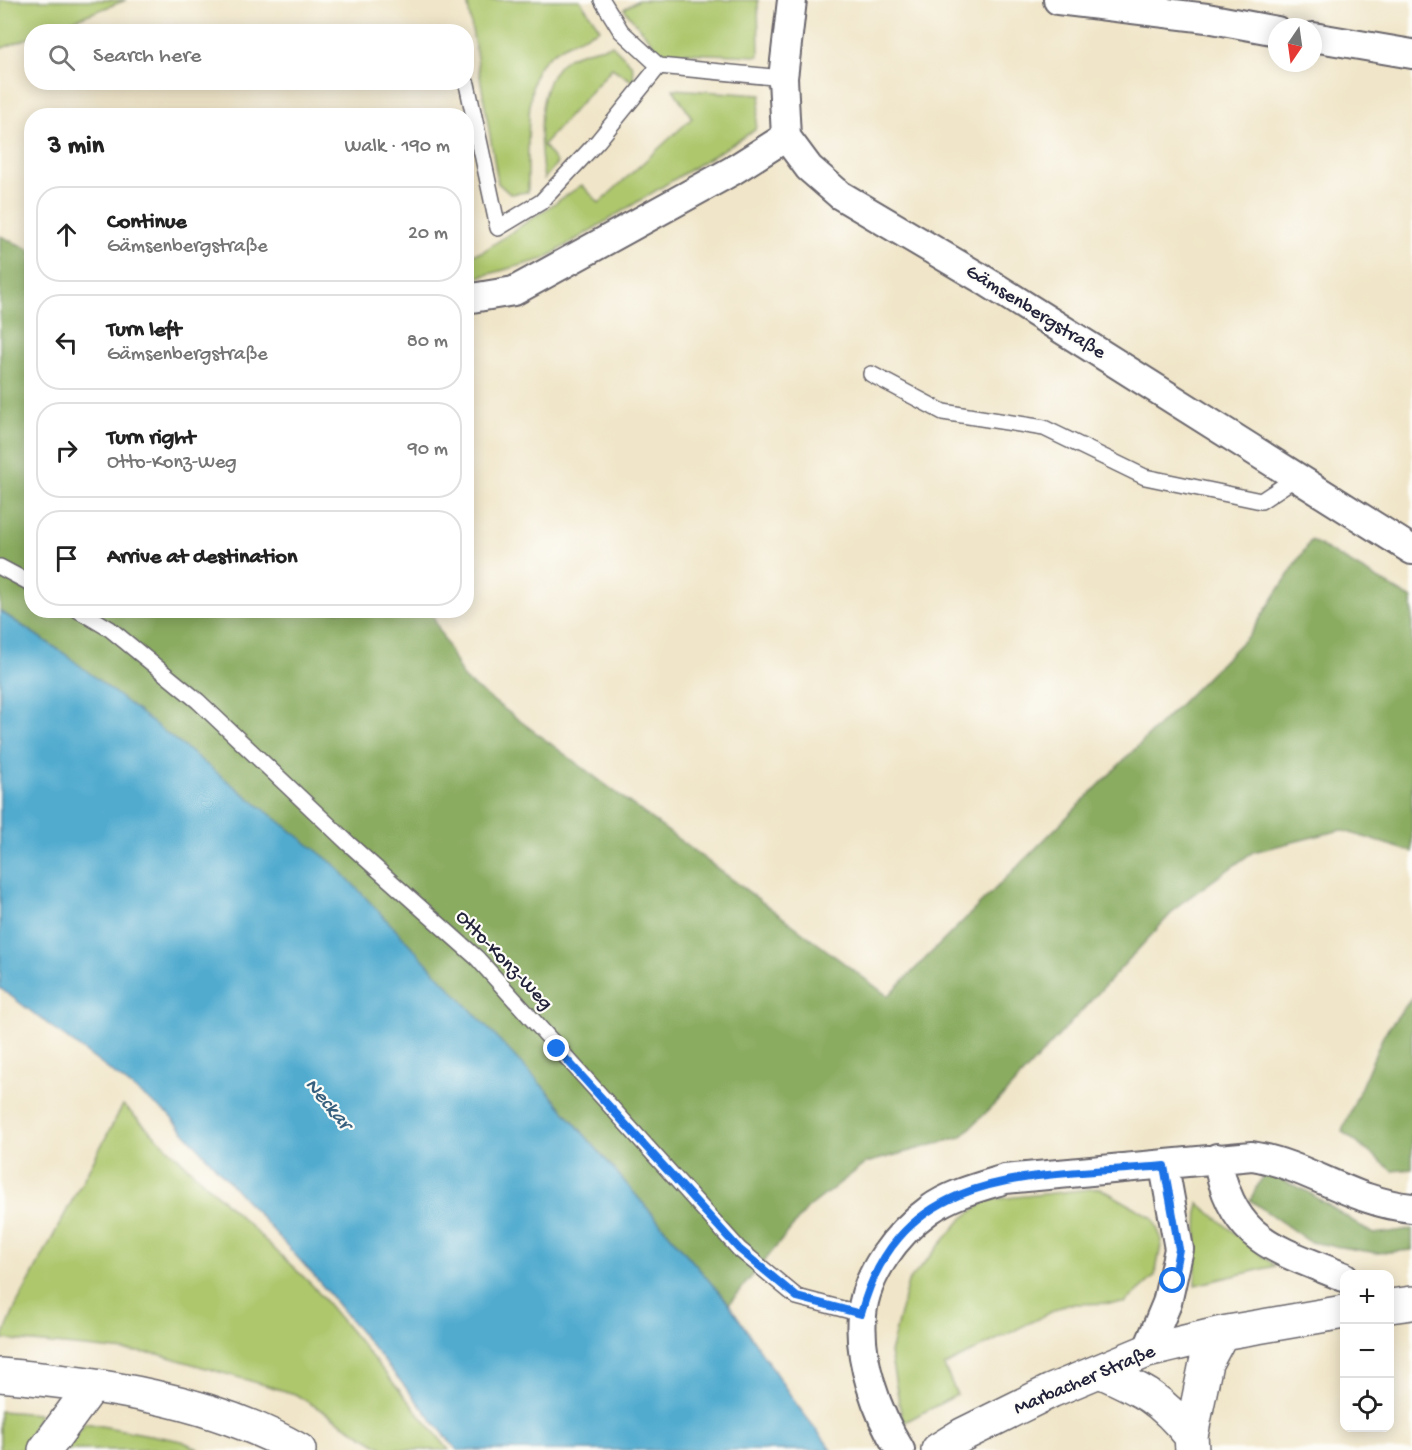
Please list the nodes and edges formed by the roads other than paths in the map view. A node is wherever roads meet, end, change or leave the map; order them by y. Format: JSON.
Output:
{"nodes":[{"id":1,"x":602,"y":0,"type":"edge"},
{"id":2,"x":792,"y":0,"type":"edge"},
{"id":3,"x":1058,"y":0,"type":"edge"},
{"id":4,"x":1208,"y":9,"type":"edge"},
{"id":5,"x":1268,"y":28,"type":"edge"},
{"id":6,"x":1322,"y":39,"type":"edge"},
{"id":7,"x":1412,"y":54,"type":"edge"},
{"id":8,"x":659,"y":66,"type":"junction"},
{"id":9,"x":783,"y":78,"type":"junction"},
{"id":10,"x":468,"y":90,"type":"edge"},
{"id":11,"x":472,"y":108,"type":"edge"},
{"id":12,"x":474,"y":117,"type":"edge"},
{"id":13,"x":786,"y":137,"type":"junction"},
{"id":14,"x":474,"y":298,"type":"edge"},
{"id":15,"x":871,"y":374,"type":"dead end"},
{"id":16,"x":1297,"y":477,"type":"junction"},
{"id":17,"x":1412,"y":550,"type":"edge"},
{"id":18,"x":0,"y":567,"type":"edge"},
{"id":19,"x":24,"y":580,"type":"edge"},
{"id":20,"x":91,"y":618,"type":"edge"},
{"id":21,"x":1217,"y":1158,"type":"junction"},
{"id":22,"x":1164,"y":1166,"type":"junction"},
{"id":23,"x":1412,"y":1208,"type":"edge"},
{"id":24,"x":1340,"y":1276,"type":"edge"},
{"id":25,"x":1337,"y":1313,"type":"edge"},
{"id":26,"x":861,"y":1314,"type":"junction"},
{"id":27,"x":1222,"y":1333,"type":"junction"},
{"id":28,"x":1147,"y":1351,"type":"junction"},
{"id":29,"x":1100,"y":1371,"type":"junction"},
{"id":30,"x":0,"y":1376,"type":"edge"},
{"id":31,"x":92,"y":1386,"type":"junction"},
{"id":32,"x":950,"y":1443,"type":"edge"},
{"id":33,"x":1191,"y":1443,"type":"edge"},
{"id":34,"x":45,"y":1450,"type":"edge"},
{"id":35,"x":299,"y":1450,"type":"edge"},
{"id":36,"x":900,"y":1450,"type":"edge"}],
"edges":[{"from":1,"to":8,"type":"lane"},
{"from":2,"to":9,"type":"street","name":"Gämsenbergstraße"},
{"from":3,"to":4,"type":"street"},
{"from":4,"to":5,"type":"street"},
{"from":6,"to":7,"type":"street"},
{"from":8,"to":9,"type":"lane"},
{"from":8,"to":12,"type":"lane"},
{"from":9,"to":13,"type":"street","name":"Gämsenbergstraße"},
{"from":10,"to":11,"type":"lane"},
{"from":13,"to":14,"type":"street"},
{"from":13,"to":16,"type":"street","name":"Gämsenbergstraße"},
{"from":15,"to":16,"type":"lane"},
{"from":16,"to":17,"type":"street","name":"Gämsenbergstraße"},
{"from":18,"to":19,"type":"lane"},
{"from":20,"to":26,"type":"lane","name":"Otto-Konz-Weg"},
{"from":21,"to":22,"type":"street"},
{"from":21,"to":23,"type":"street"},
{"from":21,"to":24,"type":"street"},
{"from":22,"to":26,"type":"street"},
{"from":22,"to":28,"type":"street"},
{"from":25,"to":27,"type":"main road","name":"Marbacher Straße"},
{"from":26,"to":36,"type":"street"},
{"from":27,"to":28,"type":"main road","name":"Marbacher Straße"},
{"from":27,"to":33,"type":"main road"},
{"from":28,"to":29,"type":"main road","name":"Marbacher Straße"},
{"from":29,"to":32,"type":"main road","name":"Marbacher Straße"},
{"from":29,"to":33,"type":"main road"},
{"from":30,"to":31,"type":"main road"},
{"from":31,"to":34,"type":"main road"},
{"from":31,"to":35,"type":"main road"}]}
